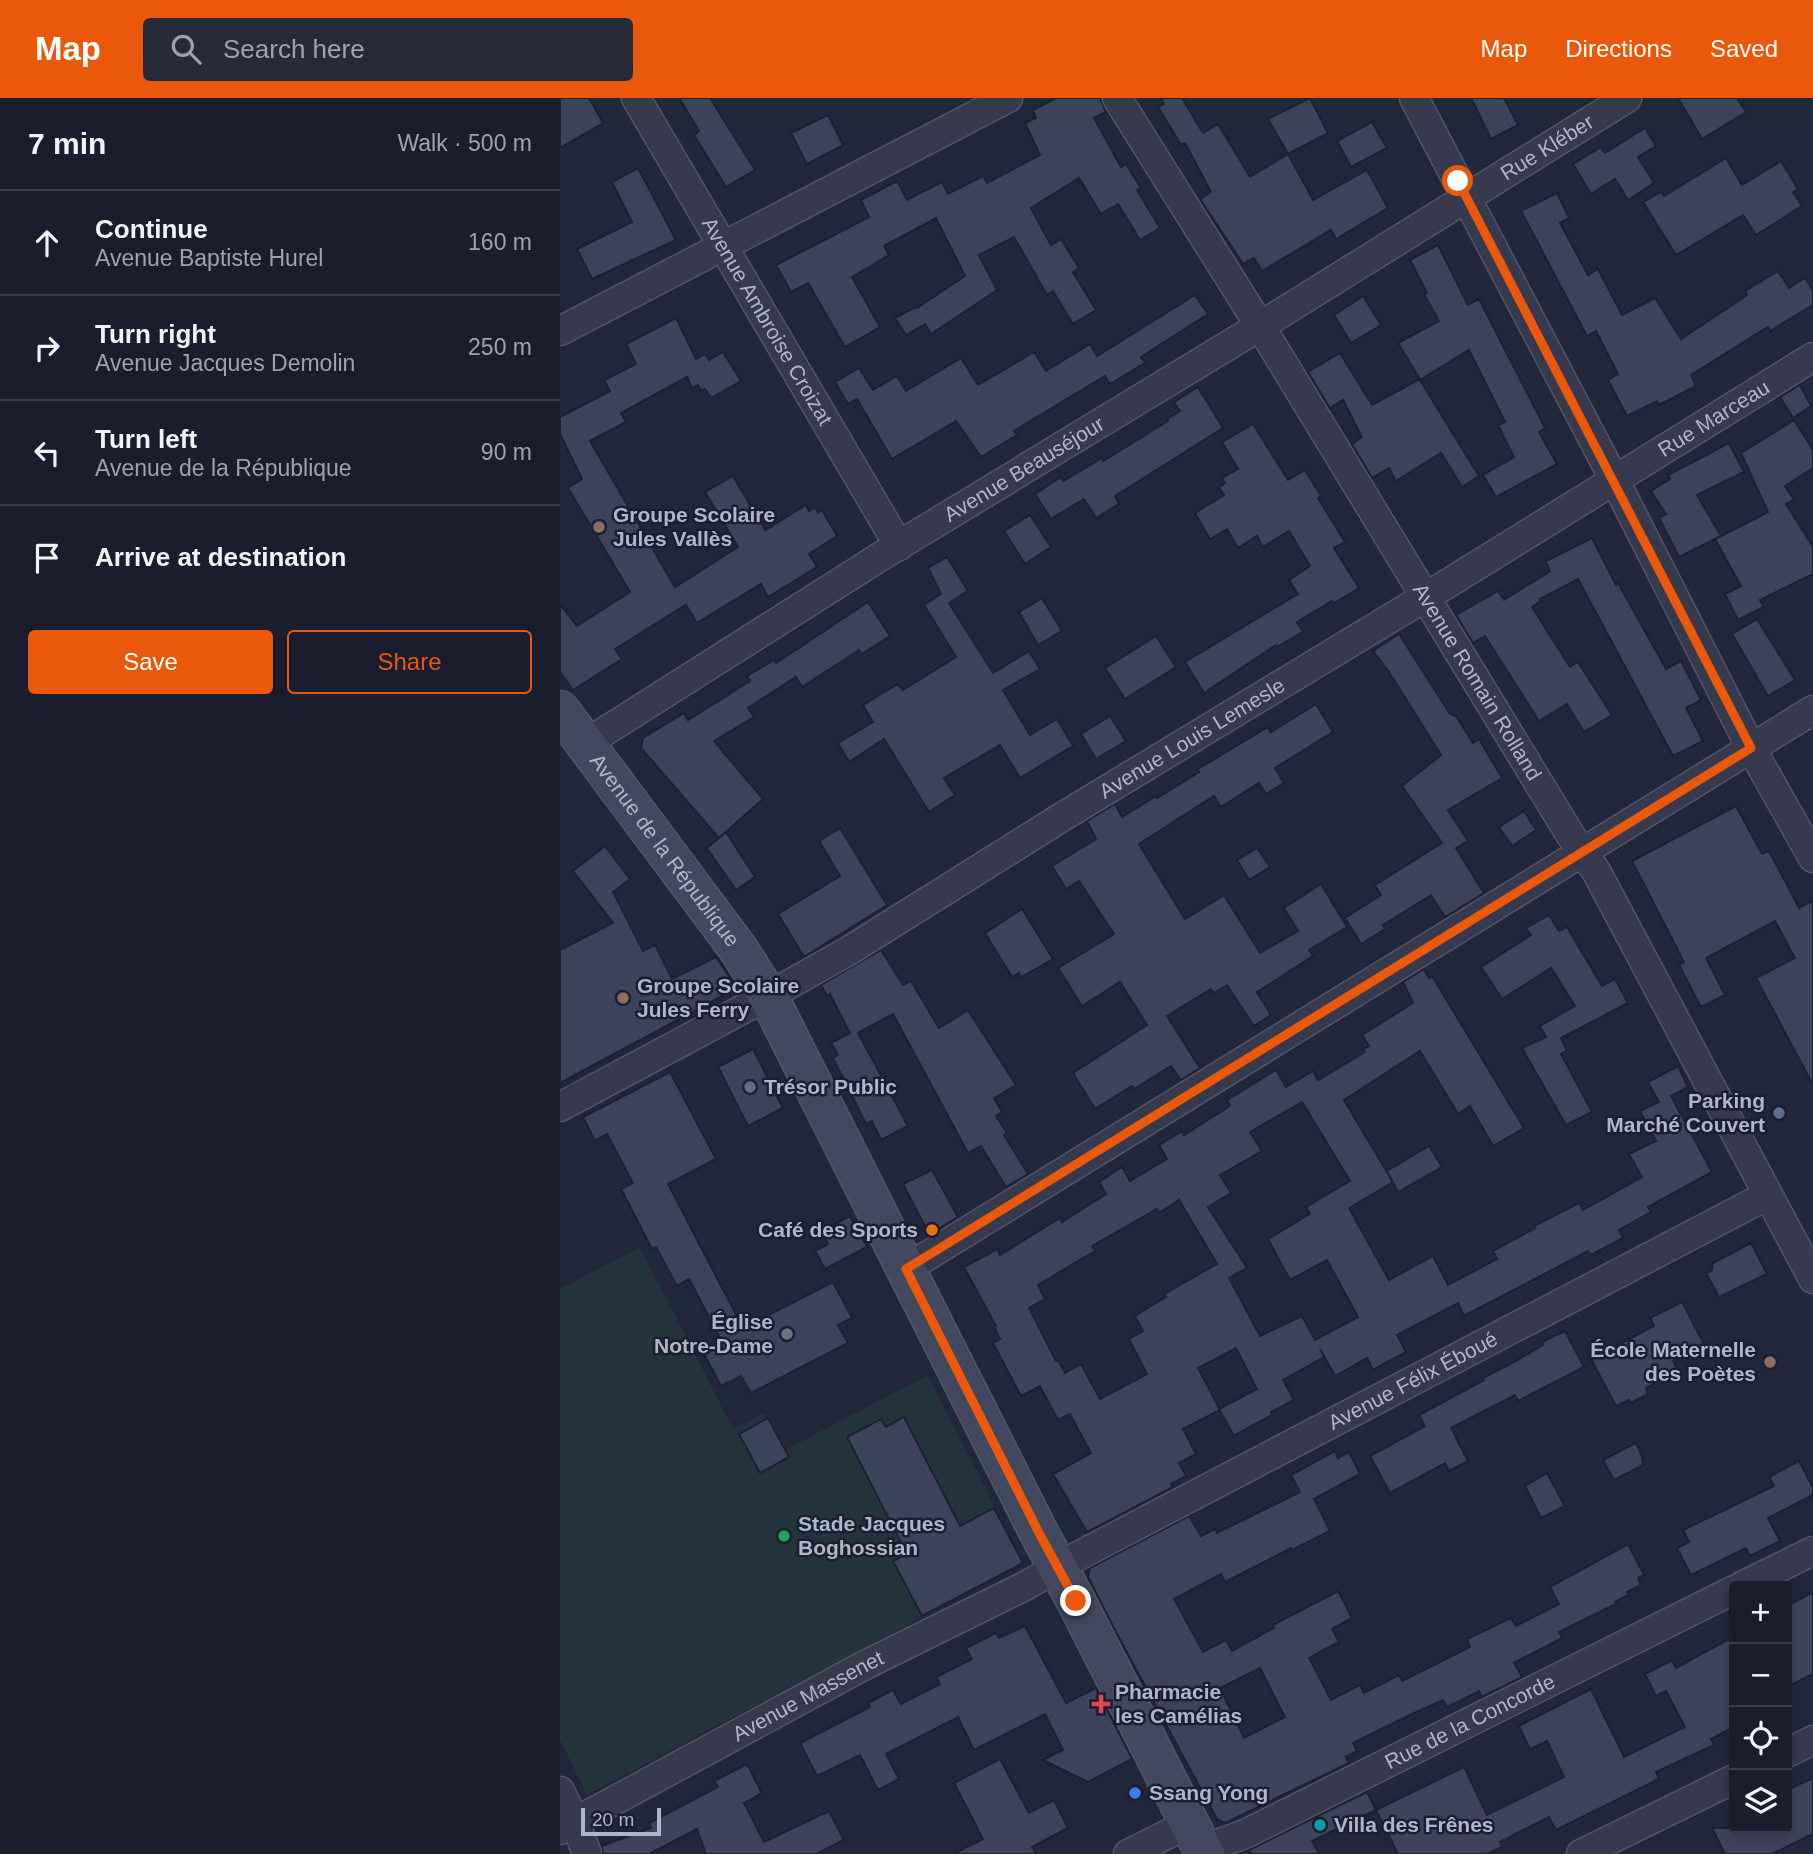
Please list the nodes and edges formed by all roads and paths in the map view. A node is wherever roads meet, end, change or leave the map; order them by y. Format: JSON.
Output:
{"nodes":[{"id":1,"x":636,"y":98,"type":"edge"},
{"id":2,"x":1008,"y":98,"type":"edge"},
{"id":3,"x":1117,"y":98,"type":"edge"},
{"id":4,"x":1414,"y":98,"type":"edge"},
{"id":5,"x":1627,"y":98,"type":"edge"},
{"id":6,"x":1466,"y":197,"type":"junction"},
{"id":7,"x":724,"y":244,"type":"junction"},
{"id":8,"x":1259,"y":327,"type":"junction"},
{"id":9,"x":560,"y":331,"type":"edge"},
{"id":10,"x":1813,"y":357,"type":"edge"},
{"id":11,"x":1614,"y":479,"type":"junction"},
{"id":12,"x":899,"y":546,"type":"junction"},
{"id":13,"x":1425,"y":597,"type":"junction"},
{"id":14,"x":560,"y":710,"type":"edge"},
{"id":15,"x":1813,"y":710,"type":"edge"},
{"id":16,"x":585,"y":744,"type":"junction"},
{"id":17,"x":1751,"y":748,"type":"junction"},
{"id":18,"x":1583,"y":851,"type":"junction"},
{"id":19,"x":1813,"y":858,"type":"edge"},
{"id":20,"x":768,"y":996,"type":"junction"},
{"id":21,"x":560,"y":1107,"type":"edge"},
{"id":22,"x":1768,"y":1195,"type":"junction"},
{"id":23,"x":906,"y":1269,"type":"junction"},
{"id":24,"x":1813,"y":1279,"type":"edge"},
{"id":25,"x":1813,"y":1551,"type":"edge"},
{"id":26,"x":1058,"y":1567,"type":"junction"},
{"id":27,"x":1752,"y":1581,"type":"edge"},
{"id":28,"x":1729,"y":1592,"type":"edge"},
{"id":29,"x":1813,"y":1740,"type":"edge"},
{"id":30,"x":1792,"y":1750,"type":"edge"},
{"id":31,"x":1729,"y":1782,"type":"edge"},
{"id":32,"x":560,"y":1791,"type":"edge"},
{"id":33,"x":568,"y":1826,"type":"edge"},
{"id":34,"x":1200,"y":1842,"type":"edge"},
{"id":35,"x":1591,"y":1852,"type":"edge"},
{"id":36,"x":587,"y":1854,"type":"edge"},
{"id":37,"x":1128,"y":1854,"type":"edge"}],
"edges":[{"from":1,"to":7,"type":"street","name":"Avenue Ambroise Croizat"},
{"from":2,"to":7,"type":"street"},
{"from":3,"to":8,"type":"street","name":"Avenue Romain Rolland"},
{"from":4,"to":6,"type":"street"},
{"from":5,"to":6,"type":"street","name":"Rue Kléber"},
{"from":6,"to":8,"type":"street","name":"Avenue Beauséjour"},
{"from":6,"to":11,"type":"street"},
{"from":7,"to":9,"type":"street"},
{"from":7,"to":12,"type":"street","name":"Avenue Ambroise Croizat"},
{"from":8,"to":12,"type":"street","name":"Avenue Beauséjour"},
{"from":8,"to":13,"type":"street","name":"Avenue Romain Rolland"},
{"from":10,"to":11,"type":"street","name":"Rue Marceau"},
{"from":11,"to":13,"type":"street","name":"Avenue Louis Lemesle"},
{"from":11,"to":17,"type":"street"},
{"from":12,"to":16,"type":"street","name":"Avenue Beauséjour"},
{"from":13,"to":18,"type":"street","name":"Avenue Romain Rolland"},
{"from":13,"to":20,"type":"street","name":"Avenue Louis Lemesle"},
{"from":14,"to":16,"type":"main road","name":"Avenue de la République"},
{"from":15,"to":17,"type":"street"},
{"from":16,"to":20,"type":"main road","name":"Avenue de la République"},
{"from":17,"to":18,"type":"street"},
{"from":17,"to":19,"type":"street"},
{"from":18,"to":22,"type":"street","name":"Avenue Romain Rolland"},
{"from":18,"to":23,"type":"street"},
{"from":20,"to":21,"type":"street","name":"Avenue Louis Lemesle"},
{"from":20,"to":23,"type":"main road","name":"Avenue de la République"},
{"from":22,"to":24,"type":"street","name":"Avenue Romain Rolland"},
{"from":22,"to":26,"type":"street","name":"Avenue Félix Éboué"},
{"from":23,"to":26,"type":"main road","name":"Avenue de la République"},
{"from":25,"to":27,"type":"street"},
{"from":26,"to":33,"type":"street","name":"Avenue Massenet"},
{"from":26,"to":34,"type":"main road","name":"Avenue de la République"},
{"from":28,"to":34,"type":"street","name":"Rue de la Concorde"},
{"from":29,"to":30,"type":"street"},
{"from":31,"to":35,"type":"street"},
{"from":32,"to":33,"type":"street"},
{"from":33,"to":36,"type":"street"},
{"from":34,"to":37,"type":"street","name":"Rue de la Concorde"}]}
